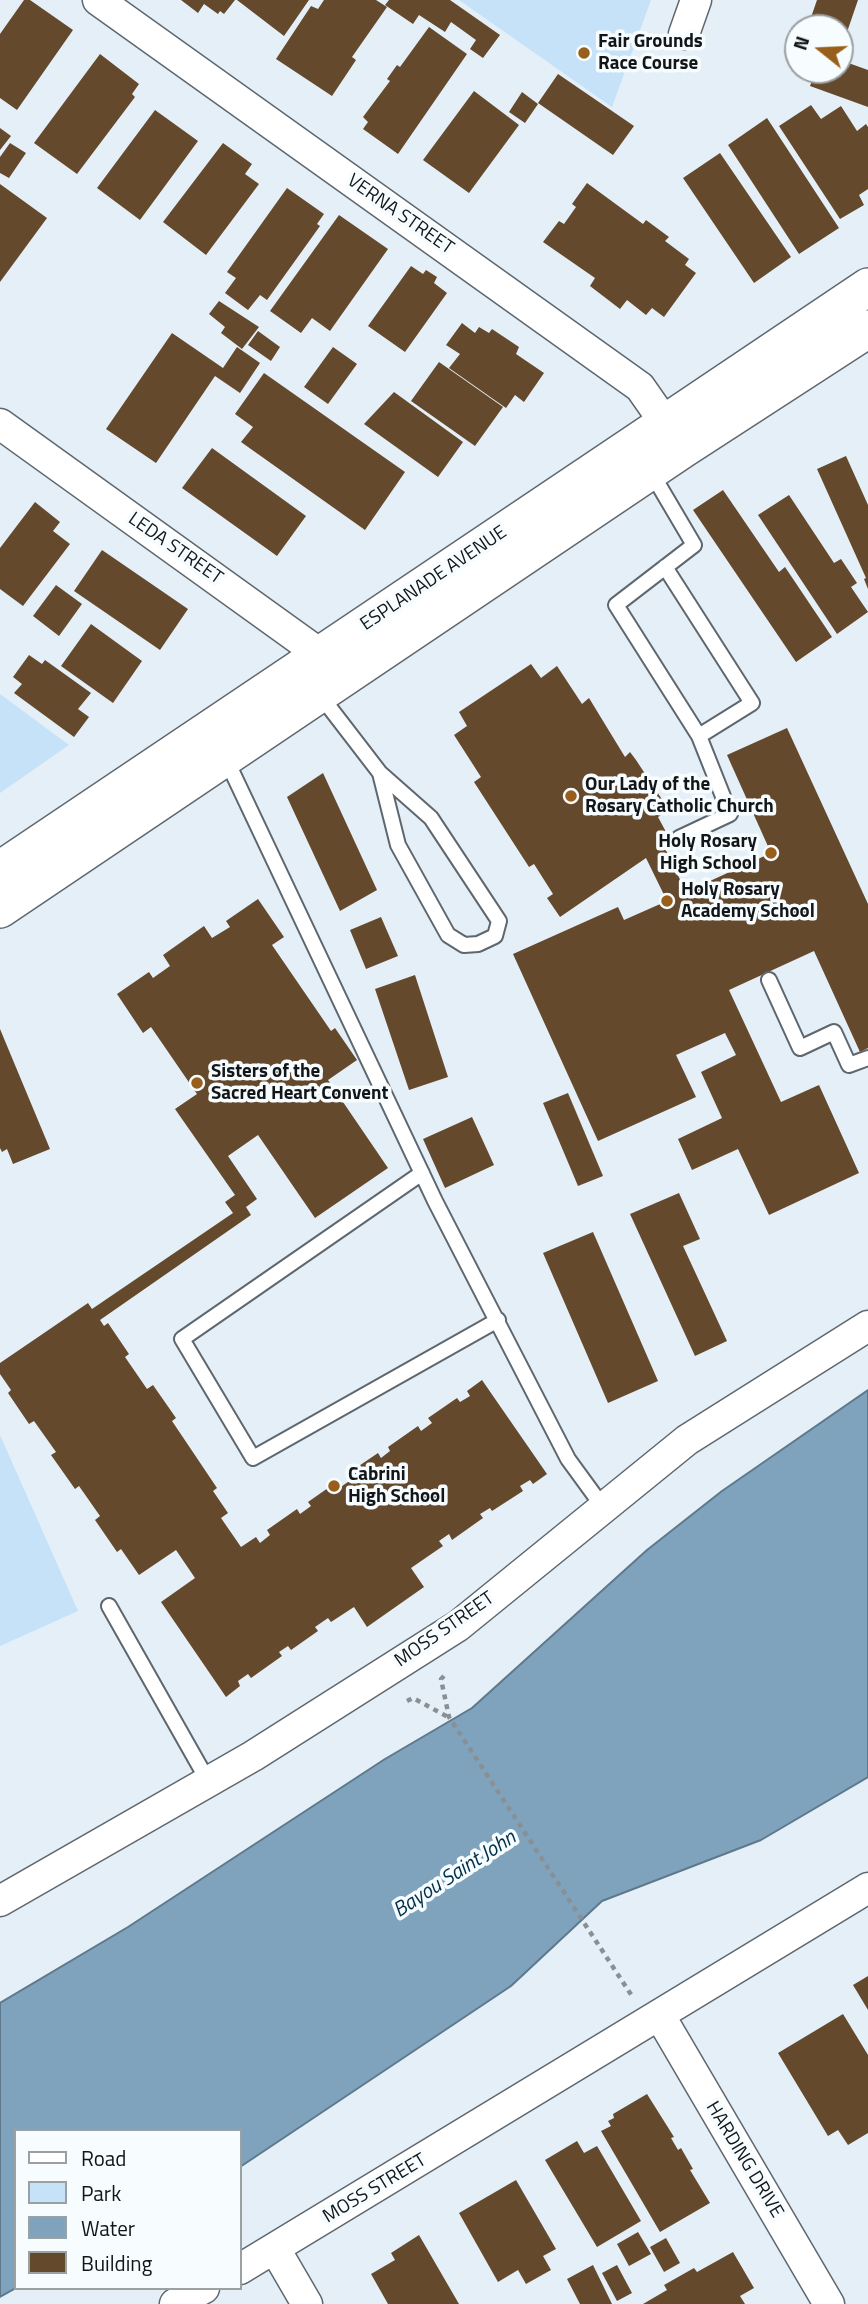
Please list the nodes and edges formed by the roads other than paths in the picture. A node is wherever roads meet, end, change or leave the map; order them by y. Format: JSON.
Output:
{"nodes":[{"id":1,"x":98,"y":0,"type":"edge"},
{"id":2,"x":696,"y":0,"type":"edge"},
{"id":3,"x":684,"y":34,"type":"dead end"},
{"id":4,"x":868,"y":287,"type":"edge"},
{"id":5,"x":868,"y":329,"type":"edge"},
{"id":6,"x":0,"y":424,"type":"edge"},
{"id":7,"x":673,"y":435,"type":"junction"},
{"id":8,"x":650,"y":471,"type":"junction"},
{"id":9,"x":666,"y":567,"type":"junction"},
{"id":10,"x":330,"y":675,"type":"junction"},
{"id":11,"x":699,"y":736,"type":"junction"},
{"id":12,"x":218,"y":743,"type":"junction"},
{"id":13,"x":380,"y":773,"type":"junction"},
{"id":14,"x":680,"y":838,"type":"dead end"},
{"id":15,"x":0,"y":870,"type":"edge"},
{"id":16,"x":0,"y":909,"type":"edge"},
{"id":17,"x":769,"y":980,"type":"dead end"},
{"id":18,"x":868,"y":1058,"type":"edge"},
{"id":19,"x":422,"y":1173,"type":"junction"},
{"id":20,"x":498,"y":1320,"type":"junction"},
{"id":21,"x":868,"y":1326,"type":"edge"},
{"id":22,"x":603,"y":1507,"type":"junction"},
{"id":23,"x":109,"y":1606,"type":"dead end"},
{"id":24,"x":208,"y":1781,"type":"junction"},
{"id":25,"x":868,"y":1888,"type":"edge"},
{"id":26,"x":0,"y":1901,"type":"edge"},
{"id":27,"x":654,"y":2020,"type":"junction"},
{"id":28,"x":275,"y":2249,"type":"junction"},
{"id":29,"x":242,"y":2268,"type":"edge"},
{"id":30,"x":200,"y":2290,"type":"edge"},
{"id":31,"x":175,"y":2304,"type":"edge"},
{"id":32,"x":307,"y":2304,"type":"edge"},
{"id":33,"x":829,"y":2304,"type":"edge"}],
"edges":[{"from":1,"to":7,"type":"street","name":"VERNA STREET"},
{"from":2,"to":3,"type":"street"},
{"from":4,"to":7,"type":"street","name":"ESPLANADE AVENUE"},
{"from":5,"to":7,"type":"street","name":"ESPLANADE AVENUE"},
{"from":6,"to":10,"type":"street","name":"LEDA STREET"},
{"from":7,"to":8,"type":"street","name":"ESPLANADE AVENUE"},
{"from":7,"to":10,"type":"street","name":"ESPLANADE AVENUE"},
{"from":8,"to":9,"type":"lane"},
{"from":8,"to":10,"type":"street","name":"ESPLANADE AVENUE"},
{"from":9,"to":11,"type":"lane"},
{"from":9,"to":11,"type":"lane"},
{"from":10,"to":12,"type":"street","name":"ESPLANADE AVENUE"},
{"from":10,"to":13,"type":"lane"},
{"from":11,"to":14,"type":"lane"},
{"from":12,"to":15,"type":"street","name":"ESPLANADE AVENUE"},
{"from":12,"to":16,"type":"street","name":"ESPLANADE AVENUE"},
{"from":12,"to":19,"type":"lane"},
{"from":13,"to":13,"type":"lane"},
{"from":17,"to":18,"type":"lane"},
{"from":19,"to":20,"type":"lane"},
{"from":19,"to":20,"type":"lane"},
{"from":20,"to":22,"type":"lane"},
{"from":21,"to":22,"type":"street","name":"MOSS STREET"},
{"from":22,"to":24,"type":"street","name":"MOSS STREET"},
{"from":23,"to":24,"type":"lane"},
{"from":24,"to":26,"type":"street","name":"MOSS STREET"},
{"from":25,"to":27,"type":"street","name":"MOSS STREET"},
{"from":27,"to":28,"type":"street","name":"MOSS STREET"},
{"from":27,"to":33,"type":"street","name":"HARDING DRIVE"},
{"from":28,"to":29,"type":"street","name":"MOSS STREET"},
{"from":28,"to":32,"type":"street"},
{"from":30,"to":31,"type":"street"}]}
